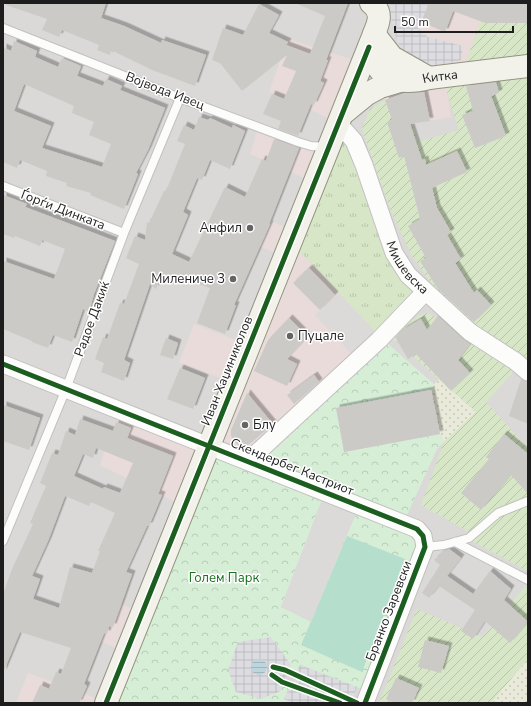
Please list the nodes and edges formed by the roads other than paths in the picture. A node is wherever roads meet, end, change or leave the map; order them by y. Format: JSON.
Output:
{"nodes":[{"id":1,"x":375,"y":4,"type":"edge"},
{"id":2,"x":3,"y":28,"type":"edge"},
{"id":3,"x":372,"y":40,"type":"junction"},
{"id":4,"x":528,"y":66,"type":"edge"},
{"id":5,"x":429,"y":78,"type":"junction"},
{"id":6,"x":400,"y":81,"type":"junction"},
{"id":7,"x":180,"y":98,"type":"junction"},
{"id":8,"x":340,"y":119,"type":"junction"},
{"id":9,"x":329,"y":148,"type":"junction"},
{"id":10,"x":3,"y":186,"type":"edge"},
{"id":11,"x":124,"y":233,"type":"junction"},
{"id":12,"x":425,"y":292,"type":"junction"},
{"id":13,"x":3,"y":364,"type":"edge"},
{"id":14,"x":528,"y":372,"type":"edge"},
{"id":15,"x":66,"y":389,"type":"junction"},
{"id":16,"x":209,"y":445,"type":"junction"},
{"id":17,"x":248,"y":461,"type":"junction"},
{"id":18,"x":528,"y":501,"type":"edge"},
{"id":19,"x":3,"y":541,"type":"edge"},
{"id":20,"x":456,"y":542,"type":"junction"},
{"id":21,"x":425,"y":547,"type":"junction"},
{"id":22,"x":528,"y":580,"type":"edge"},
{"id":23,"x":106,"y":703,"type":"edge"},
{"id":24,"x":365,"y":703,"type":"edge"}],
"edges":[{"from":1,"to":3,"type":"street","name":"Иван Хаџиниколов"},
{"from":2,"to":7,"type":"lane","name":"Војвода Ивец"},
{"from":3,"to":5,"type":"street"},
{"from":3,"to":6,"type":"street","name":"Китка"},
{"from":3,"to":8,"type":"street","name":"Иван Хаџиниколов"},
{"from":4,"to":5,"type":"street","name":"Китка"},
{"from":5,"to":6,"type":"street","name":"Китка"},
{"from":6,"to":8,"type":"street"},
{"from":7,"to":9,"type":"lane","name":"Војвода Ивец"},
{"from":7,"to":11,"type":"lane","name":"Радое Дакиќ"},
{"from":8,"to":9,"type":"street","name":"Иван Хаџиниколов"},
{"from":8,"to":12,"type":"street","name":"Мишевска"},
{"from":9,"to":16,"type":"street","name":"Иван Хаџиниколов"},
{"from":10,"to":11,"type":"lane","name":"Ѓорѓи Динката"},
{"from":11,"to":15,"type":"lane","name":"Радое Дакиќ"},
{"from":12,"to":14,"type":"street","name":"Мишевска"},
{"from":12,"to":17,"type":"street"},
{"from":13,"to":15,"type":"street","name":"Скендербег Кастриот"},
{"from":15,"to":16,"type":"street","name":"Скендербег Кастриот"},
{"from":15,"to":19,"type":"lane","name":"Радое Дакиќ"},
{"from":16,"to":17,"type":"street","name":"Скендербег Кастриот"},
{"from":16,"to":23,"type":"street","name":"Иван Хаџиниколов"},
{"from":17,"to":21,"type":"street","name":"Скендербег Кастриот"},
{"from":18,"to":20,"type":"lane"},
{"from":20,"to":21,"type":"lane"},
{"from":20,"to":22,"type":"lane"},
{"from":21,"to":24,"type":"street","name":"Бранко Заревски"}]}
